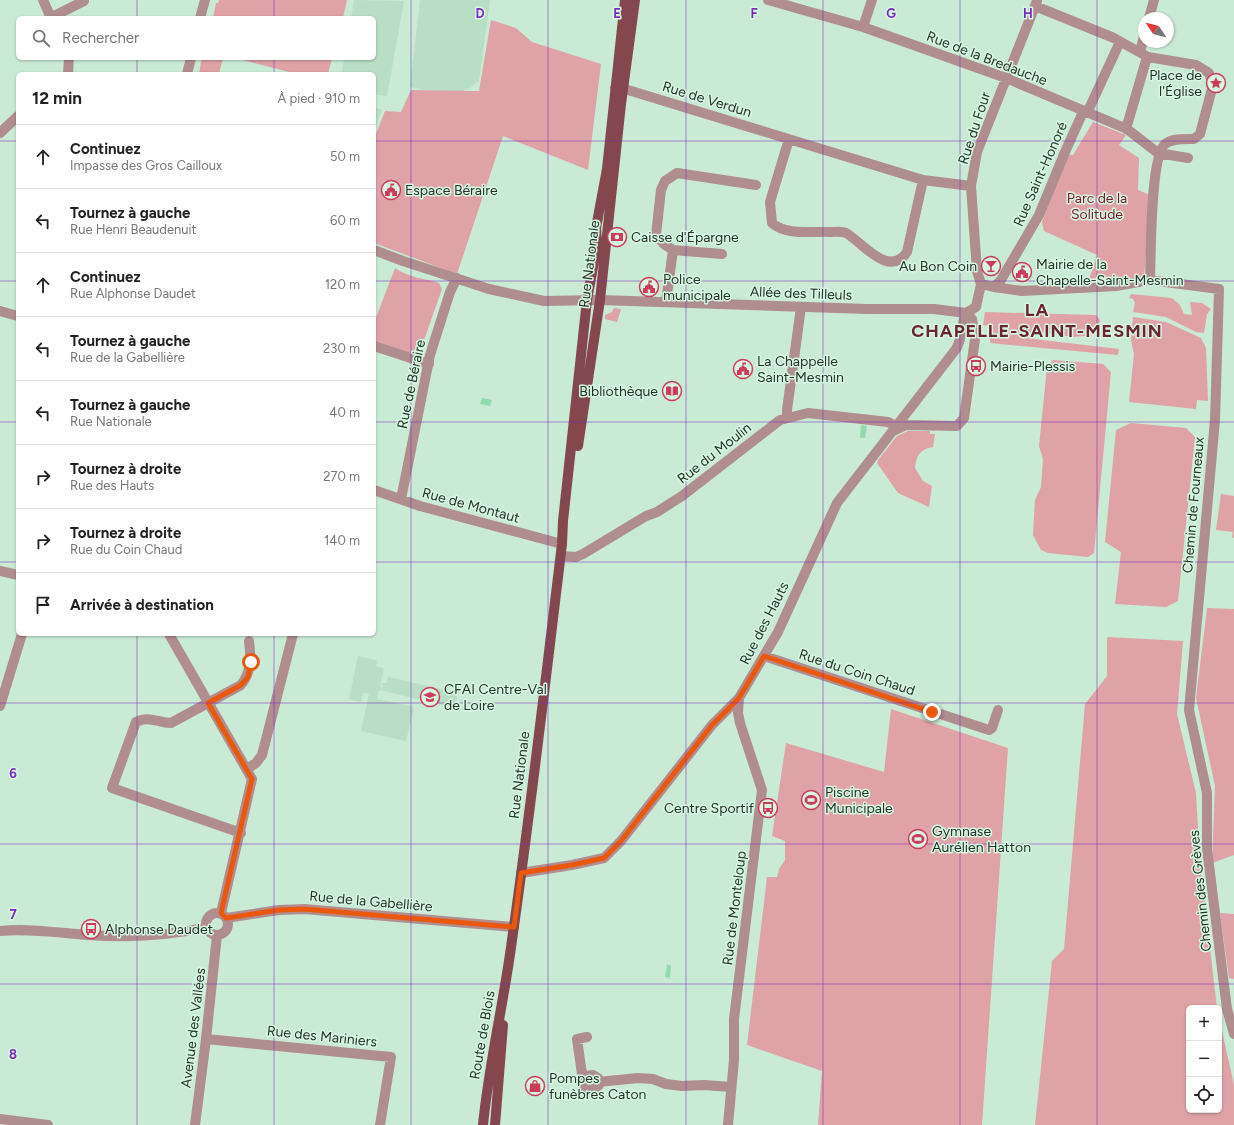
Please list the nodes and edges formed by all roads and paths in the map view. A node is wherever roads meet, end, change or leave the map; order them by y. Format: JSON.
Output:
{"nodes":[{"id":1,"x":43,"y":0,"type":"edge"},
{"id":2,"x":205,"y":0,"type":"edge"},
{"id":3,"x":625,"y":0,"type":"edge"},
{"id":4,"x":635,"y":0,"type":"edge"},
{"id":5,"x":768,"y":0,"type":"edge"},
{"id":6,"x":872,"y":0,"type":"edge"},
{"id":7,"x":1154,"y":0,"type":"edge"},
{"id":8,"x":84,"y":1,"type":"edge"},
{"id":9,"x":1036,"y":3,"type":"edge"},
{"id":10,"x":1151,"y":12,"type":"edge"},
{"id":11,"x":49,"y":16,"type":"edge"},
{"id":12,"x":54,"y":16,"type":"edge"},
{"id":13,"x":201,"y":16,"type":"edge"},
{"id":14,"x":863,"y":27,"type":"junction"},
{"id":15,"x":1118,"y":41,"type":"junction"},
{"id":16,"x":1145,"y":48,"type":"edge"},
{"id":17,"x":1145,"y":55,"type":"junction"},
{"id":18,"x":69,"y":60,"type":"edge"},
{"id":19,"x":190,"y":60,"type":"edge"},
{"id":20,"x":68,"y":72,"type":"edge"},
{"id":21,"x":188,"y":72,"type":"edge"},
{"id":22,"x":1006,"y":78,"type":"junction"},
{"id":23,"x":619,"y":89,"type":"junction"},
{"id":24,"x":1085,"y":112,"type":"junction"},
{"id":25,"x":16,"y":118,"type":"edge"},
{"id":26,"x":1126,"y":129,"type":"junction"},
{"id":27,"x":0,"y":133,"type":"edge"},
{"id":28,"x":789,"y":139,"type":"junction"},
{"id":29,"x":1158,"y":153,"type":"junction"},
{"id":30,"x":1188,"y":158,"type":"dead end"},
{"id":31,"x":923,"y":180,"type":"junction"},
{"id":32,"x":756,"y":185,"type":"dead end"},
{"id":33,"x":971,"y":186,"type":"junction"},
{"id":34,"x":673,"y":250,"type":"junction"},
{"id":35,"x":376,"y":251,"type":"edge"},
{"id":36,"x":722,"y":254,"type":"dead end"},
{"id":37,"x":458,"y":278,"type":"junction"},
{"id":38,"x":1150,"y":280,"type":"junction"},
{"id":39,"x":981,"y":284,"type":"junction"},
{"id":40,"x":994,"y":288,"type":"junction"},
{"id":41,"x":587,"y":300,"type":"junction"},
{"id":42,"x":600,"y":300,"type":"junction"},
{"id":43,"x":666,"y":302,"type":"junction"},
{"id":44,"x":801,"y":307,"type":"junction"},
{"id":45,"x":0,"y":311,"type":"edge"},
{"id":46,"x":966,"y":313,"type":"junction"},
{"id":47,"x":16,"y":315,"type":"edge"},
{"id":48,"x":376,"y":347,"type":"edge"},
{"id":49,"x":429,"y":364,"type":"junction"},
{"id":50,"x":909,"y":410,"type":"junction"},
{"id":51,"x":787,"y":417,"type":"junction"},
{"id":52,"x":920,"y":424,"type":"junction"},
{"id":53,"x":895,"y":428,"type":"junction"},
{"id":54,"x":376,"y":491,"type":"edge"},
{"id":55,"x":401,"y":499,"type":"junction"},
{"id":56,"x":564,"y":529,"type":"junction"},
{"id":57,"x":562,"y":544,"type":"junction"},
{"id":58,"x":561,"y":556,"type":"junction"},
{"id":59,"x":0,"y":571,"type":"edge"},
{"id":60,"x":16,"y":575,"type":"edge"},
{"id":61,"x":21,"y":636,"type":"edge"},
{"id":62,"x":170,"y":636,"type":"edge"},
{"id":63,"x":292,"y":636,"type":"edge"},
{"id":64,"x":249,"y":641,"type":"dead end"},
{"id":65,"x":764,"y":656,"type":"junction"},
{"id":66,"x":739,"y":698,"type":"junction"},
{"id":67,"x":208,"y":703,"type":"junction"},
{"id":68,"x":0,"y":706,"type":"edge"},
{"id":69,"x":998,"y":710,"type":"dead end"},
{"id":70,"x":1192,"y":722,"type":"joint"},
{"id":71,"x":247,"y":769,"type":"junction"},
{"id":72,"x":241,"y":833,"type":"junction"},
{"id":73,"x":521,"y":873,"type":"junction"},
{"id":74,"x":224,"y":915,"type":"junction"},
{"id":75,"x":206,"y":927,"type":"junction"},
{"id":76,"x":514,"y":927,"type":"junction"},
{"id":77,"x":0,"y":931,"type":"edge"},
{"id":78,"x":218,"y":934,"type":"junction"},
{"id":79,"x":507,"y":977,"type":"junction"},
{"id":80,"x":1234,"y":1034,"type":"edge"},
{"id":81,"x":587,"y":1037,"type":"dead end"},
{"id":82,"x":206,"y":1039,"type":"junction"},
{"id":83,"x":731,"y":1087,"type":"junction"},
{"id":84,"x":0,"y":1119,"type":"edge"},
{"id":85,"x":48,"y":1125,"type":"edge"},
{"id":86,"x":195,"y":1125,"type":"edge"},
{"id":87,"x":380,"y":1125,"type":"edge"},
{"id":88,"x":483,"y":1125,"type":"edge"},
{"id":89,"x":495,"y":1125,"type":"edge"},
{"id":90,"x":728,"y":1125,"type":"edge"}],
"edges":[{"from":1,"to":11,"type":"street"},
{"from":2,"to":13,"type":"street"},
{"from":3,"to":23,"type":"main road","name":"Rue Nationale"},
{"from":4,"to":23,"type":"main road","name":"Rue Nationale"},
{"from":5,"to":14,"type":"street","name":"Rue de la Bredauche"},
{"from":6,"to":14,"type":"street"},
{"from":7,"to":10,"type":"street"},
{"from":8,"to":12,"type":"street"},
{"from":9,"to":15,"type":"street"},
{"from":9,"to":22,"type":"street","name":"Rue du Four"},
{"from":14,"to":22,"type":"street","name":"Rue de la Bredauche"},
{"from":15,"to":17,"type":"street"},
{"from":15,"to":24,"type":"street","name":"Rue Saint-Honoré"},
{"from":16,"to":17,"type":"street"},
{"from":17,"to":26,"type":"street"},
{"from":17,"to":29,"type":"street"},
{"from":18,"to":20,"type":"street"},
{"from":19,"to":21,"type":"street"},
{"from":22,"to":24,"type":"street","name":"Rue de la Bredauche"},
{"from":22,"to":33,"type":"street","name":"Rue du Four"},
{"from":23,"to":28,"type":"street","name":"Rue de Verdun"},
{"from":23,"to":41,"type":"main road","name":"Rue Nationale"},
{"from":23,"to":42,"type":"main road","name":"Rue Nationale"},
{"from":24,"to":26,"type":"street","name":"Rue de la Bredauche"},
{"from":24,"to":40,"type":"street","name":"Rue Saint-Honoré"},
{"from":25,"to":27,"type":"street"},
{"from":26,"to":29,"type":"street","name":"Rue de la Bredauche"},
{"from":28,"to":31,"type":"street","name":"Rue de Verdun"},
{"from":28,"to":31,"type":"street"},
{"from":29,"to":30,"type":"street","name":"Rue de la Bredauche"},
{"from":29,"to":38,"type":"street"},
{"from":31,"to":33,"type":"street","name":"Rue de Verdun"},
{"from":32,"to":34,"type":"street"},
{"from":33,"to":39,"type":"street","name":"Rue du Four"},
{"from":34,"to":36,"type":"street"},
{"from":34,"to":43,"type":"street"},
{"from":35,"to":37,"type":"street"},
{"from":37,"to":41,"type":"street"},
{"from":37,"to":49,"type":"street","name":"Rue de Béraire"},
{"from":38,"to":40,"type":"street"},
{"from":38,"to":70,"type":"street","name":"Chemin de Fourneaux"},
{"from":39,"to":40,"type":"street"},
{"from":39,"to":46,"type":"street","name":"Rue du Four"},
{"from":41,"to":42,"type":"street","name":"Allée des Tilleuls"},
{"from":41,"to":56,"type":"main road","name":"Rue Nationale"},
{"from":42,"to":43,"type":"street","name":"Allée des Tilleuls"},
{"from":42,"to":56,"type":"main road","name":"Rue Nationale"},
{"from":43,"to":44,"type":"street","name":"Allée des Tilleuls"},
{"from":44,"to":46,"type":"street","name":"Allée des Tilleuls"},
{"from":44,"to":51,"type":"street"},
{"from":45,"to":47,"type":"street"},
{"from":46,"to":50,"type":"street","name":"Rue des Hauts"},
{"from":46,"to":52,"type":"street"},
{"from":48,"to":49,"type":"street"},
{"from":49,"to":55,"type":"street","name":"Rue de Béraire"},
{"from":50,"to":52,"type":"street"},
{"from":50,"to":53,"type":"street","name":"Rue des Hauts"},
{"from":51,"to":53,"type":"street","name":"Rue du Moulin"},
{"from":51,"to":58,"type":"street","name":"Rue du Moulin"},
{"from":52,"to":53,"type":"street"},
{"from":53,"to":65,"type":"street","name":"Rue des Hauts"},
{"from":54,"to":55,"type":"street","name":"Rue de Montaut"},
{"from":55,"to":57,"type":"street","name":"Rue de Montaut"},
{"from":56,"to":57,"type":"main road","name":"Rue Nationale"},
{"from":57,"to":58,"type":"main road","name":"Rue Nationale"},
{"from":58,"to":73,"type":"main road","name":"Rue Nationale"},
{"from":59,"to":60,"type":"street"},
{"from":61,"to":68,"type":"street"},
{"from":62,"to":67,"type":"street"},
{"from":63,"to":71,"type":"street"},
{"from":64,"to":67,"type":"street"},
{"from":65,"to":66,"type":"street","name":"Rue des Hauts"},
{"from":65,"to":69,"type":"street","name":"Rue du Coin Chaud"},
{"from":66,"to":73,"type":"street","name":"Rue des Hauts"},
{"from":66,"to":83,"type":"street","name":"Rue de Monteloup"},
{"from":67,"to":71,"type":"street"},
{"from":67,"to":72,"type":"street"},
{"from":70,"to":80,"type":"street","name":"Chemin des Grèves"},
{"from":71,"to":72,"type":"street"},
{"from":72,"to":74,"type":"street"},
{"from":73,"to":76,"type":"main road","name":"Rue Nationale"},
{"from":74,"to":75,"type":"street"},
{"from":74,"to":76,"type":"street","name":"Rue de la Gabellière"},
{"from":74,"to":78,"type":"street"},
{"from":75,"to":77,"type":"street"},
{"from":75,"to":78,"type":"street"},
{"from":76,"to":79,"type":"main road","name":"Rue Nationale"},
{"from":78,"to":82,"type":"street","name":"Avenue des Vallées"},
{"from":79,"to":88,"type":"main road","name":"Route de Blois"},
{"from":79,"to":89,"type":"main road","name":"Route de Blois"},
{"from":81,"to":83,"type":"street"},
{"from":82,"to":86,"type":"street","name":"Avenue des Vallées"},
{"from":82,"to":87,"type":"street","name":"Rue des Mariniers"},
{"from":83,"to":90,"type":"street","name":"Rue de Monteloup"},
{"from":84,"to":85,"type":"street"}]}
